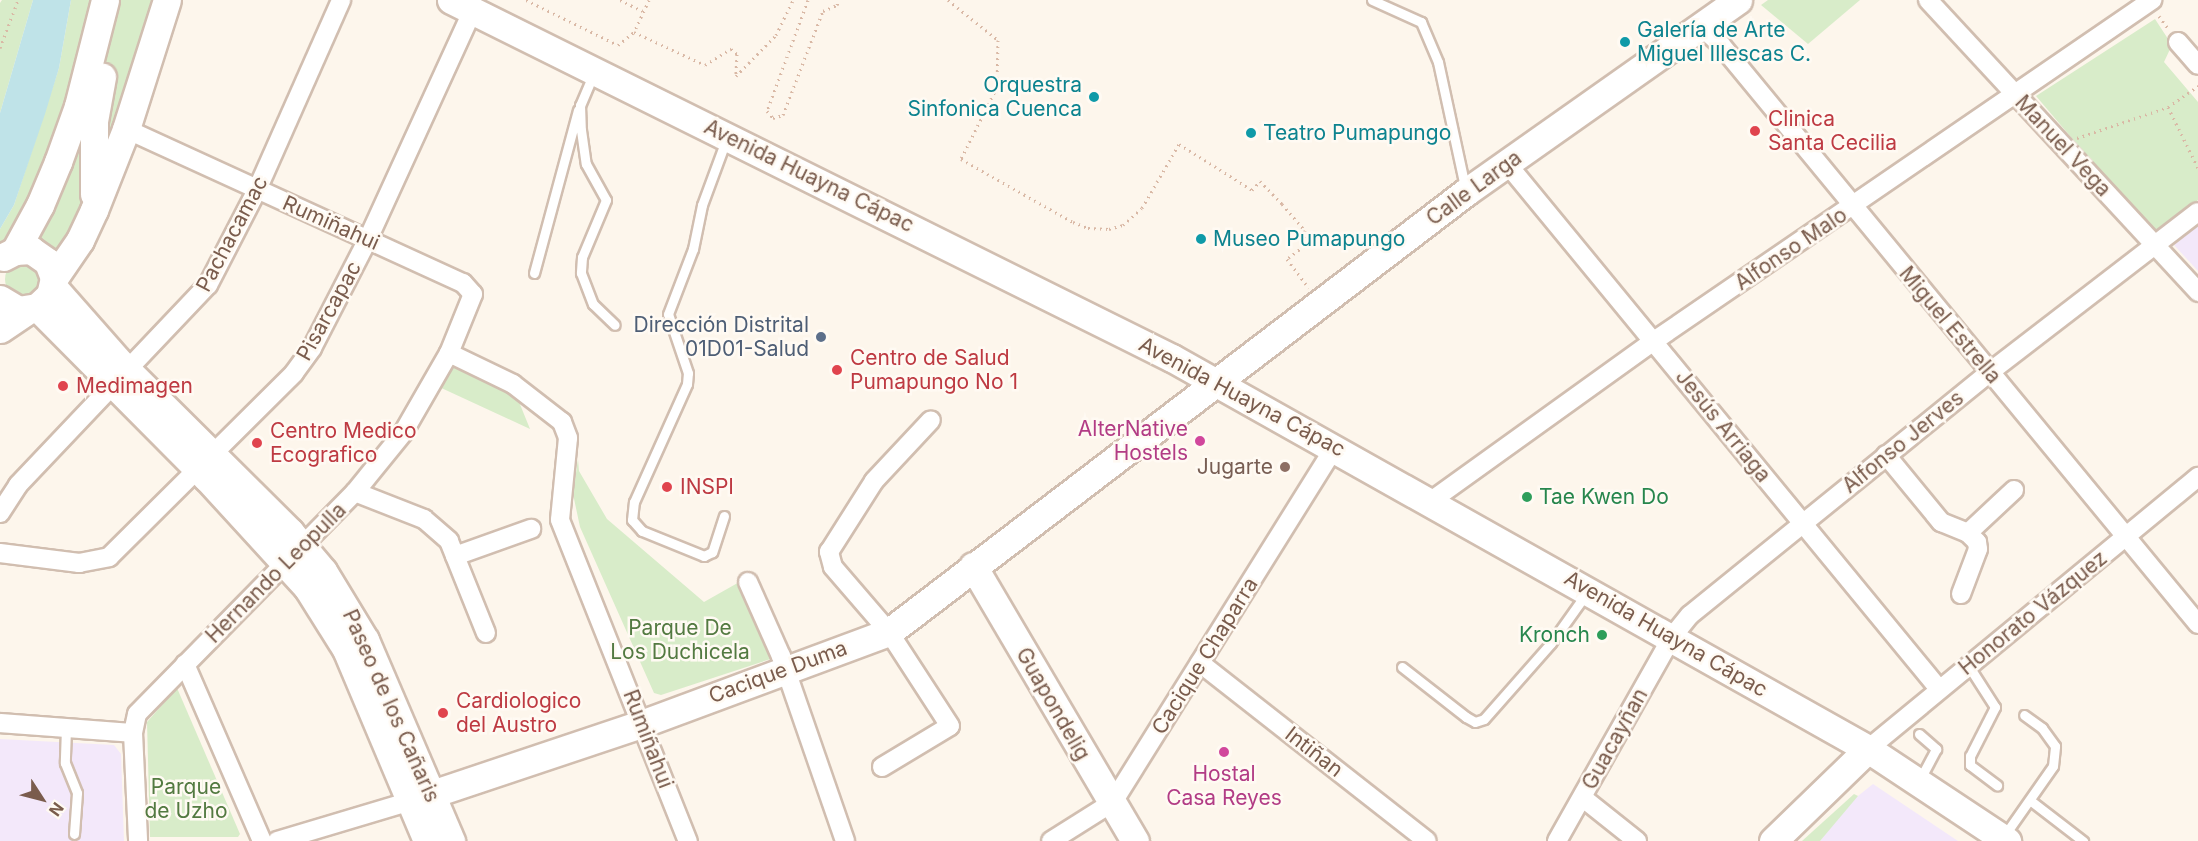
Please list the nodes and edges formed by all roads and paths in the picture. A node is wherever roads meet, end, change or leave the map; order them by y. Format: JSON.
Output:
{"nodes":[{"id":1,"x":18,"y":0,"type":"edge"},
{"id":2,"x":105,"y":0,"type":"edge"},
{"id":3,"x":120,"y":0,"type":"edge"},
{"id":4,"x":167,"y":0,"type":"edge"},
{"id":5,"x":341,"y":0,"type":"edge"},
{"id":6,"x":526,"y":0,"type":"edge"},
{"id":7,"x":620,"y":0,"type":"edge"},
{"id":8,"x":650,"y":0,"type":"edge"},
{"id":9,"x":793,"y":0,"type":"edge"},
{"id":10,"x":808,"y":0,"type":"edge"},
{"id":11,"x":839,"y":0,"type":"edge"},
{"id":12,"x":948,"y":0,"type":"edge"},
{"id":13,"x":1372,"y":0,"type":"edge"},
{"id":14,"x":1738,"y":0,"type":"edge"},
{"id":15,"x":1928,"y":0,"type":"edge"},
{"id":16,"x":2151,"y":1,"type":"edge"},
{"id":17,"x":462,"y":5,"type":"edge"},
{"id":18,"x":644,"y":11,"type":"junction"},
{"id":19,"x":1702,"y":27,"type":"junction"},
{"id":20,"x":634,"y":32,"type":"junction"},
{"id":21,"x":2178,"y":42,"type":"joint"},
{"id":22,"x":0,"y":48,"type":"edge"},
{"id":23,"x":2198,"y":65,"type":"edge"},
{"id":24,"x":596,"y":70,"type":"junction"},
{"id":25,"x":2198,"y":86,"type":"edge"},
{"id":26,"x":2016,"y":96,"type":"junction"},
{"id":27,"x":580,"y":105,"type":"junction"},
{"id":28,"x":2168,"y":107,"type":"junction"},
{"id":29,"x":126,"y":129,"type":"junction"},
{"id":30,"x":727,"y":135,"type":"junction"},
{"id":31,"x":2073,"y":139,"type":"dead end"},
{"id":32,"x":1508,"y":165,"type":"junction"},
{"id":33,"x":2198,"y":168,"type":"edge"},
{"id":34,"x":257,"y":190,"type":"junction"},
{"id":35,"x":1466,"y":192,"type":"junction"},
{"id":36,"x":1853,"y":207,"type":"junction"},
{"id":37,"x":94,"y":210,"type":"junction"},
{"id":38,"x":2198,"y":212,"type":"edge"},
{"id":39,"x":368,"y":240,"type":"junction"},
{"id":40,"x":2155,"y":246,"type":"junction"},
{"id":41,"x":4,"y":256,"type":"edge"},
{"id":42,"x":534,"y":273,"type":"dead end"},
{"id":43,"x":469,"y":289,"type":"joint"},
{"id":44,"x":2198,"y":292,"type":"edge"},
{"id":45,"x":43,"y":295,"type":"junction"},
{"id":46,"x":0,"y":299,"type":"edge"},
{"id":47,"x":1320,"y":302,"type":"junction"},
{"id":48,"x":615,"y":325,"type":"dead end"},
{"id":49,"x":0,"y":329,"type":"edge"},
{"id":50,"x":1654,"y":341,"type":"junction"},
{"id":51,"x":449,"y":353,"type":"junction"},
{"id":52,"x":1990,"y":372,"type":"junction"},
{"id":53,"x":120,"y":378,"type":"junction"},
{"id":54,"x":1215,"y":381,"type":"junction"},
{"id":55,"x":931,"y":420,"type":"dead end"},
{"id":56,"x":1335,"y":447,"type":"junction"},
{"id":57,"x":1886,"y":455,"type":"junction"},
{"id":58,"x":205,"y":462,"type":"junction"},
{"id":59,"x":2198,"y":477,"type":"edge"},
{"id":60,"x":2014,"y":490,"type":"dead end"},
{"id":61,"x":355,"y":492,"type":"junction"},
{"id":62,"x":1431,"y":501,"type":"junction"},
{"id":63,"x":0,"y":513,"type":"edge"},
{"id":64,"x":724,"y":516,"type":"dead end"},
{"id":65,"x":1802,"y":522,"type":"junction"},
{"id":66,"x":531,"y":530,"type":"dead end"},
{"id":67,"x":1968,"y":533,"type":"junction"},
{"id":68,"x":2127,"y":538,"type":"junction"},
{"id":69,"x":0,"y":553,"type":"edge"},
{"id":70,"x":295,"y":553,"type":"junction"},
{"id":71,"x":455,"y":556,"type":"junction"},
{"id":72,"x":973,"y":566,"type":"junction"},
{"id":73,"x":748,"y":582,"type":"dead end"},
{"id":74,"x":1589,"y":590,"type":"junction"},
{"id":75,"x":1961,"y":594,"type":"dead end"},
{"id":76,"x":2198,"y":624,"type":"edge"},
{"id":77,"x":889,"y":632,"type":"junction"},
{"id":78,"x":486,"y":633,"type":"dead end"},
{"id":79,"x":1672,"y":637,"type":"junction"},
{"id":80,"x":1200,"y":663,"type":"junction"},
{"id":81,"x":186,"y":664,"type":"junction"},
{"id":82,"x":1968,"y":665,"type":"junction"},
{"id":83,"x":1402,"y":668,"type":"dead end"},
{"id":84,"x":786,"y":669,"type":"junction"},
{"id":85,"x":1939,"y":688,"type":"junction"},
{"id":86,"x":2024,"y":715,"type":"dead end"},
{"id":87,"x":0,"y":723,"type":"edge"},
{"id":88,"x":644,"y":723,"type":"junction"},
{"id":89,"x":66,"y":728,"type":"junction"},
{"id":90,"x":133,"y":733,"type":"junction"},
{"id":91,"x":1919,"y":734,"type":"dead end"},
{"id":92,"x":1868,"y":749,"type":"junction"},
{"id":93,"x":882,"y":767,"type":"dead end"},
{"id":94,"x":1918,"y":781,"type":"junction"},
{"id":95,"x":1997,"y":785,"type":"dead end"},
{"id":96,"x":421,"y":798,"type":"junction"},
{"id":97,"x":1583,"y":798,"type":"junction"},
{"id":98,"x":2031,"y":801,"type":"junction"},
{"id":99,"x":1113,"y":802,"type":"junction"},
{"id":100,"x":74,"y":834,"type":"dead end"},
{"id":101,"x":1404,"y":834,"type":"edge"},
{"id":102,"x":842,"y":840,"type":"edge"},
{"id":103,"x":2005,"y":840,"type":"edge"},
{"id":104,"x":138,"y":841,"type":"edge"},
{"id":105,"x":262,"y":841,"type":"edge"},
{"id":106,"x":277,"y":841,"type":"edge"},
{"id":107,"x":427,"y":841,"type":"edge"},
{"id":108,"x":451,"y":841,"type":"edge"},
{"id":109,"x":688,"y":841,"type":"edge"},
{"id":110,"x":1051,"y":841,"type":"edge"},
{"id":111,"x":1135,"y":841,"type":"edge"},
{"id":112,"x":1428,"y":841,"type":"edge"},
{"id":113,"x":1557,"y":841,"type":"edge"},
{"id":114,"x":1637,"y":841,"type":"edge"},
{"id":115,"x":1773,"y":841,"type":"edge"},
{"id":116,"x":2083,"y":841,"type":"edge"}],
"edges":[{"from":1,"to":22,"type":"path"},
{"from":2,"to":41,"type":"street"},
{"from":3,"to":37,"type":"street"},
{"from":4,"to":29,"type":"street"},
{"from":5,"to":34,"type":"street","name":"Pachacamac"},
{"from":6,"to":20,"type":"path"},
{"from":7,"to":18,"type":"path"},
{"from":8,"to":18,"type":"path"},
{"from":9,"to":20,"type":"path"},
{"from":10,"to":11,"type":"path"},
{"from":12,"to":47,"type":"path"},
{"from":13,"to":35,"type":"lane"},
{"from":14,"to":19,"type":"street","name":"Calle Larga"},
{"from":15,"to":26,"type":"street","name":"Manuel Vega"},
{"from":16,"to":21,"type":"path"},
{"from":16,"to":26,"type":"street","name":"Alfonso Malo"},
{"from":17,"to":24,"type":"street","name":"Avenida Huayna Cápac"},
{"from":17,"to":39,"type":"street","name":"Pisarcapac"},
{"from":18,"to":20,"type":"path"},
{"from":19,"to":32,"type":"street","name":"Calle Larga"},
{"from":19,"to":36,"type":"street","name":"Miguel Estrella"},
{"from":21,"to":23,"type":"street"},
{"from":24,"to":27,"type":"lane"},
{"from":24,"to":30,"type":"street","name":"Avenida Huayna Cápac"},
{"from":25,"to":28,"type":"path"},
{"from":26,"to":36,"type":"street","name":"Alfonso Malo"},
{"from":26,"to":40,"type":"street","name":"Manuel Vega"},
{"from":27,"to":42,"type":"lane"},
{"from":27,"to":48,"type":"lane"},
{"from":28,"to":31,"type":"path"},
{"from":28,"to":33,"type":"path"},
{"from":29,"to":34,"type":"street","name":"Rumiñahui"},
{"from":29,"to":37,"type":"street"},
{"from":30,"to":54,"type":"street","name":"Avenida Huayna Cápac"},
{"from":30,"to":64,"type":"lane"},
{"from":32,"to":35,"type":"street","name":"Calle Larga"},
{"from":32,"to":50,"type":"street","name":"Jesús Arriaga"},
{"from":34,"to":39,"type":"street","name":"Rumiñahui"},
{"from":34,"to":53,"type":"street","name":"Pachacamac"},
{"from":35,"to":47,"type":"street","name":"Calle Larga"},
{"from":36,"to":50,"type":"street","name":"Alfonso Malo"},
{"from":36,"to":52,"type":"street","name":"Miguel Estrella"},
{"from":37,"to":45,"type":"street"},
{"from":38,"to":40,"type":"street","name":"Alfonso Jerves"},
{"from":39,"to":43,"type":"street","name":"Rumiñahui"},
{"from":39,"to":58,"type":"street","name":"Pisarcapac"},
{"from":40,"to":44,"type":"street","name":"Manuel Vega"},
{"from":40,"to":52,"type":"street","name":"Alfonso Jerves"},
{"from":41,"to":45,"type":"street"},
{"from":43,"to":51,"type":"street","name":"Hernando Leopulla"},
{"from":45,"to":46,"type":"street"},
{"from":45,"to":49,"type":"street"},
{"from":45,"to":53,"type":"street","name":"Paseo de los Cañaris"},
{"from":47,"to":54,"type":"street","name":"Calle Larga"},
{"from":50,"to":62,"type":"street","name":"Alfonso Malo"},
{"from":50,"to":65,"type":"street","name":"Jesús Arriaga"},
{"from":51,"to":61,"type":"street","name":"Hernando Leopulla"},
{"from":51,"to":88,"type":"street","name":"Rumiñahui"},
{"from":52,"to":57,"type":"street","name":"Alfonso Jerves"},
{"from":52,"to":68,"type":"street","name":"Miguel Estrella"},
{"from":53,"to":58,"type":"street","name":"Paseo de los Cañaris"},
{"from":53,"to":63,"type":"street","name":"Pachacamac"},
{"from":54,"to":56,"type":"street","name":"Avenida Huayna Cápac"},
{"from":54,"to":72,"type":"street","name":"Cacique Duma"},
{"from":55,"to":77,"type":"street"},
{"from":56,"to":62,"type":"street","name":"Avenida Huayna Cápac"},
{"from":56,"to":80,"type":"street","name":"Cacique Chaparra"},
{"from":57,"to":65,"type":"street","name":"Alfonso Jerves"},
{"from":57,"to":67,"type":"street"},
{"from":58,"to":69,"type":"street","name":"Pisarcapac"},
{"from":58,"to":70,"type":"street","name":"Paseo de los Cañaris"},
{"from":59,"to":68,"type":"street","name":"Honorato Vázquez"},
{"from":60,"to":67,"type":"street"},
{"from":61,"to":70,"type":"street","name":"Hernando Leopulla"},
{"from":61,"to":71,"type":"street"},
{"from":62,"to":74,"type":"street","name":"Avenida Huayna Cápac"},
{"from":65,"to":79,"type":"street","name":"Alfonso Jerves"},
{"from":65,"to":85,"type":"street","name":"Jesús Arriaga"},
{"from":66,"to":71,"type":"street"},
{"from":67,"to":75,"type":"street"},
{"from":68,"to":76,"type":"street","name":"Miguel Estrella"},
{"from":68,"to":82,"type":"street","name":"Honorato Vázquez"},
{"from":70,"to":81,"type":"street","name":"Hernando Leopulla"},
{"from":70,"to":96,"type":"street","name":"Paseo de los Cañaris"},
{"from":71,"to":78,"type":"street"},
{"from":72,"to":77,"type":"street","name":"Cacique Duma"},
{"from":72,"to":99,"type":"street","name":"Guapondelig"},
{"from":73,"to":84,"type":"street"},
{"from":74,"to":79,"type":"street","name":"Avenida Huayna Cápac"},
{"from":74,"to":83,"type":"lane"},
{"from":77,"to":84,"type":"street","name":"Cacique Duma"},
{"from":77,"to":93,"type":"street"},
{"from":79,"to":92,"type":"street","name":"Avenida Huayna Cápac"},
{"from":79,"to":97,"type":"street","name":"Guacayñan"},
{"from":80,"to":99,"type":"street","name":"Cacique Chaparra"},
{"from":80,"to":101,"type":"street","name":"Intiñan"},
{"from":81,"to":90,"type":"street","name":"Hernando Leopulla"},
{"from":81,"to":105,"type":"street"},
{"from":82,"to":85,"type":"street","name":"Honorato Vázquez"},
{"from":82,"to":95,"type":"lane"},
{"from":84,"to":88,"type":"street","name":"Cacique Duma"},
{"from":84,"to":102,"type":"street"},
{"from":85,"to":92,"type":"street","name":"Honorato Vázquez"},
{"from":86,"to":98,"type":"lane"},
{"from":87,"to":89,"type":"street"},
{"from":88,"to":96,"type":"street","name":"Cacique Duma"},
{"from":88,"to":109,"type":"street","name":"Rumiñahui"},
{"from":89,"to":90,"type":"street"},
{"from":89,"to":100,"type":"lane"},
{"from":90,"to":104,"type":"street"},
{"from":91,"to":94,"type":"lane"},
{"from":92,"to":94,"type":"street","name":"Avenida Huayna Cápac"},
{"from":92,"to":115,"type":"street"},
{"from":94,"to":103,"type":"street","name":"Avenida Huayna Cápac"},
{"from":96,"to":106,"type":"street","name":"Cacique Duma"},
{"from":96,"to":107,"type":"street","name":"Paseo de los Cañaris"},
{"from":96,"to":108,"type":"street","name":"Paseo de los Cañaris"},
{"from":97,"to":113,"type":"street","name":"Guacayñan"},
{"from":97,"to":114,"type":"street"},
{"from":98,"to":103,"type":"lane"},
{"from":98,"to":116,"type":"lane"},
{"from":99,"to":110,"type":"street","name":"Cacique Chaparra"},
{"from":99,"to":111,"type":"street","name":"Guapondelig"},
{"from":101,"to":112,"type":"street","name":"Intiñan"}]}
